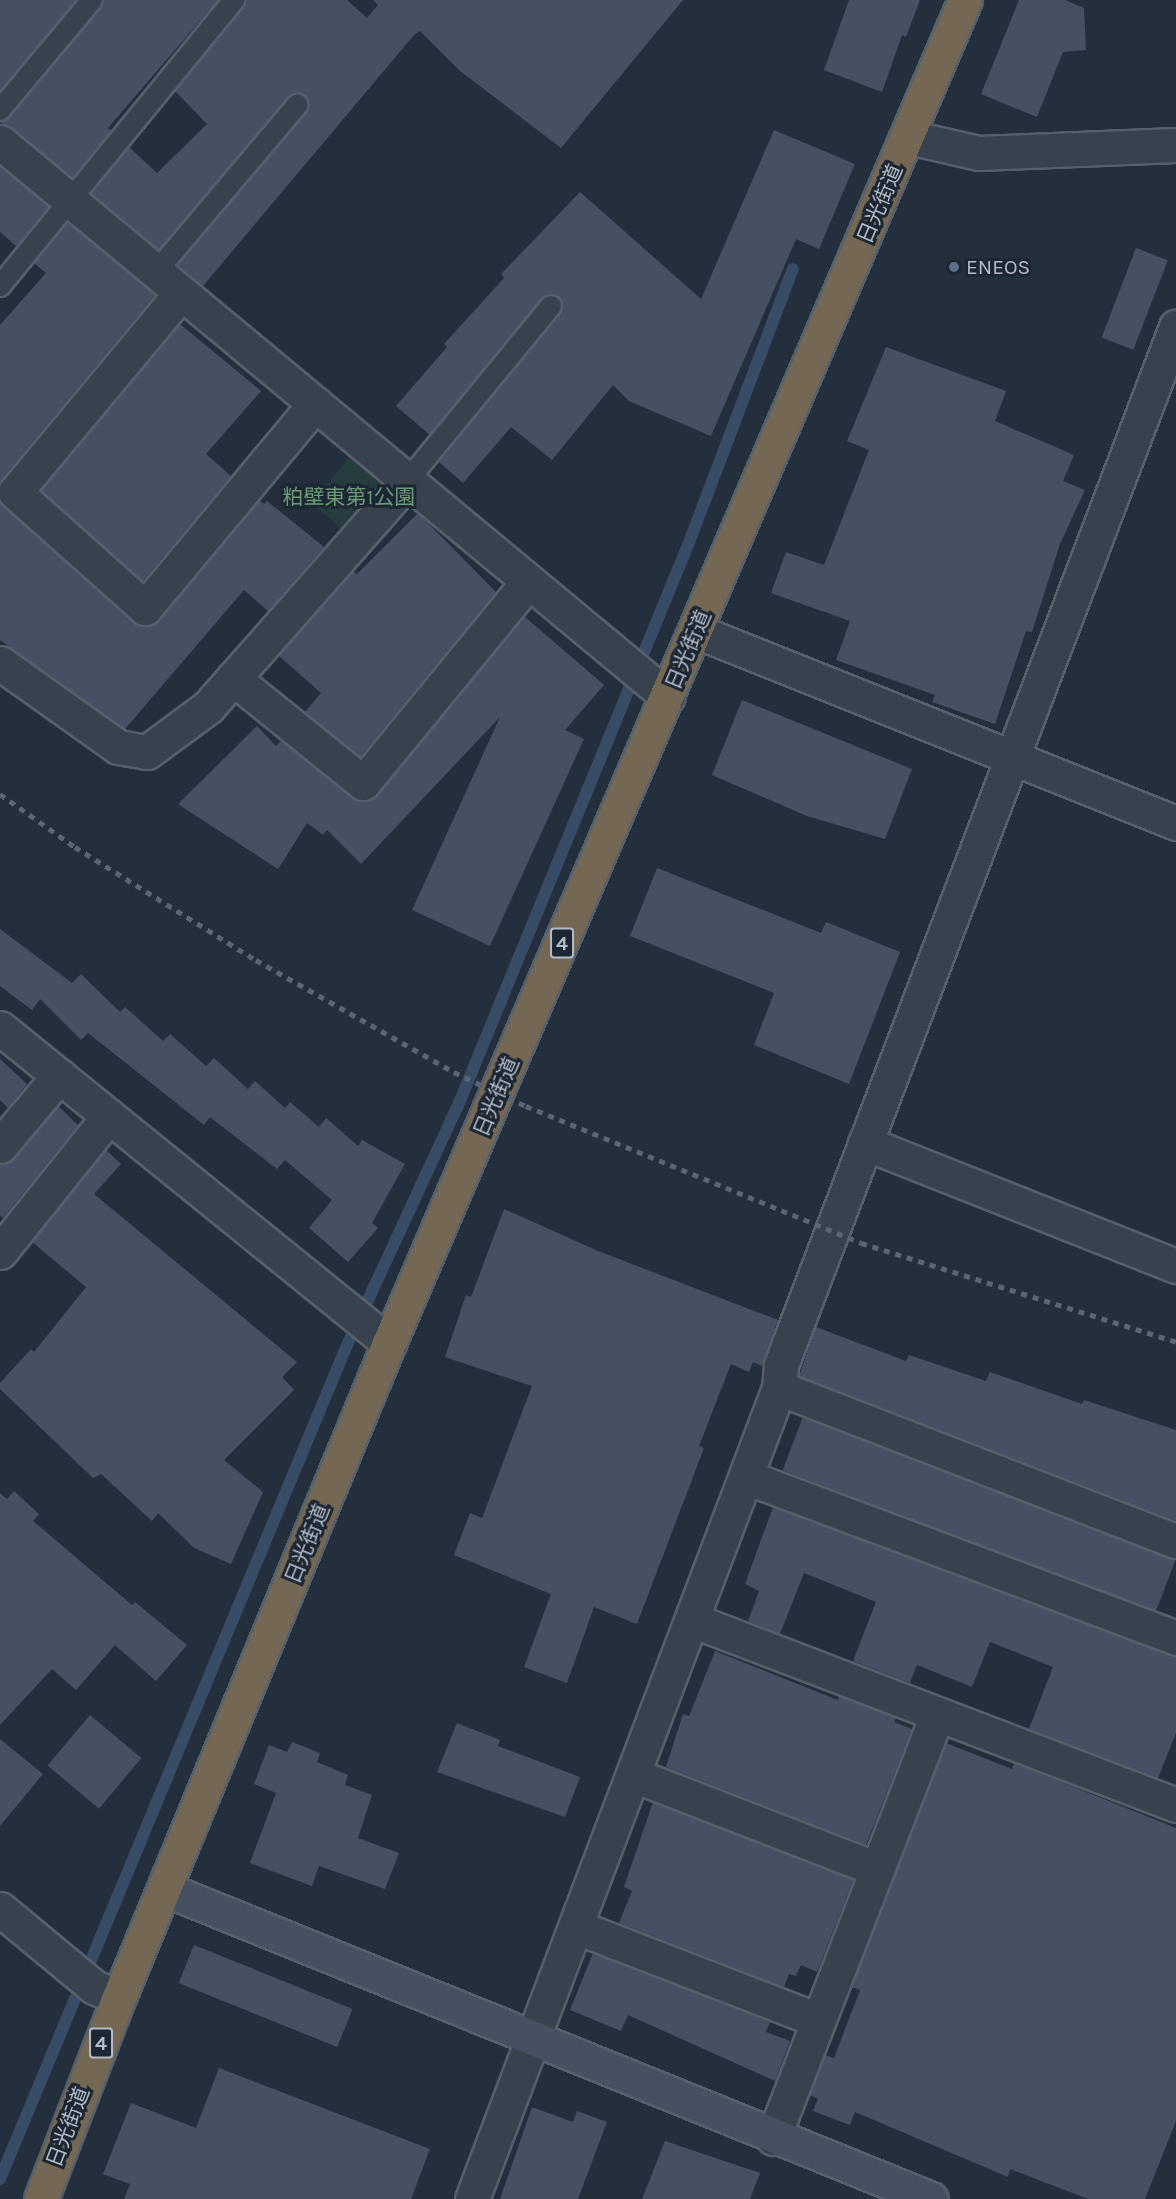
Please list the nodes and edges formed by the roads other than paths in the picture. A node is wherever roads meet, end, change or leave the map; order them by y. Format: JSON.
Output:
{"nodes":[{"id":1,"x":92,"y":0,"type":"edge"},
{"id":2,"x":234,"y":0,"type":"edge"},
{"id":3,"x":965,"y":0,"type":"edge"},
{"id":4,"x":297,"y":105,"type":"dead end"},
{"id":5,"x":0,"y":110,"type":"edge"},
{"id":6,"x":909,"y":137,"type":"junction"},
{"id":7,"x":0,"y":142,"type":"edge"},
{"id":8,"x":1176,"y":145,"type":"edge"},
{"id":9,"x":69,"y":200,"type":"junction"},
{"id":10,"x":156,"y":272,"type":"junction"},
{"id":11,"x":0,"y":286,"type":"edge"},
{"id":12,"x":181,"y":293,"type":"junction"},
{"id":13,"x":551,"y":306,"type":"dead end"},
{"id":14,"x":1176,"y":327,"type":"edge"},
{"id":15,"x":315,"y":404,"type":"junction"},
{"id":16,"x":408,"y":480,"type":"junction"},
{"id":17,"x":529,"y":581,"type":"junction"},
{"id":18,"x":696,"y":631,"type":"junction"},
{"id":19,"x":0,"y":663,"type":"edge"},
{"id":20,"x":233,"y":678,"type":"junction"},
{"id":21,"x":668,"y":696,"type":"junction"},
{"id":22,"x":1012,"y":757,"type":"junction"},
{"id":23,"x":1176,"y":823,"type":"edge"},
{"id":24,"x":0,"y":1028,"type":"edge"},
{"id":25,"x":59,"y":1076,"type":"junction"},
{"id":26,"x":109,"y":1116,"type":"junction"},
{"id":27,"x":865,"y":1143,"type":"junction"},
{"id":28,"x":0,"y":1146,"type":"edge"},
{"id":29,"x":0,"y":1251,"type":"edge"},
{"id":30,"x":1176,"y":1266,"type":"edge"},
{"id":31,"x":389,"y":1343,"type":"junction"},
{"id":32,"x":779,"y":1388,"type":"junction"},
{"id":33,"x":746,"y":1477,"type":"junction"},
{"id":34,"x":1176,"y":1541,"type":"edge"},
{"id":35,"x":692,"y":1620,"type":"junction"},
{"id":36,"x":1176,"y":1638,"type":"edge"},
{"id":37,"x":937,"y":1715,"type":"junction"},
{"id":38,"x":634,"y":1775,"type":"junction"},
{"id":39,"x":1174,"y":1797,"type":"edge"},
{"id":40,"x":876,"y":1869,"type":"junction"},
{"id":41,"x":165,"y":1889,"type":"junction"},
{"id":42,"x":0,"y":1909,"type":"edge"},
{"id":43,"x":577,"y":1927,"type":"junction"},
{"id":44,"x":118,"y":1997,"type":"junction"},
{"id":45,"x":818,"y":2020,"type":"junction"},
{"id":46,"x":534,"y":2041,"type":"junction"},
{"id":47,"x":773,"y":2138,"type":"junction"},
{"id":48,"x":41,"y":2199,"type":"edge"},
{"id":49,"x":472,"y":2199,"type":"edge"},
{"id":50,"x":931,"y":2199,"type":"edge"}],
"edges":[{"from":1,"to":5,"type":"lane"},
{"from":2,"to":9,"type":"lane"},
{"from":3,"to":6,"type":"highway","name":"日光街道","number":"4"},
{"from":4,"to":10,"type":"lane"},
{"from":6,"to":8,"type":"street"},
{"from":6,"to":18,"type":"highway","name":"日光街道","number":"4"},
{"from":7,"to":9,"type":"street"},
{"from":9,"to":10,"type":"street"},
{"from":9,"to":11,"type":"lane"},
{"from":10,"to":12,"type":"street"},
{"from":12,"to":15,"type":"street"},
{"from":12,"to":15,"type":"street"},
{"from":13,"to":16,"type":"lane"},
{"from":14,"to":22,"type":"street"},
{"from":15,"to":16,"type":"street"},
{"from":16,"to":17,"type":"street"},
{"from":16,"to":20,"type":"street"},
{"from":17,"to":20,"type":"street"},
{"from":17,"to":21,"type":"street"},
{"from":18,"to":21,"type":"highway","name":"日光街道","number":"4"},
{"from":18,"to":22,"type":"street"},
{"from":19,"to":20,"type":"street"},
{"from":21,"to":31,"type":"highway","name":"日光街道","number":"4"},
{"from":22,"to":23,"type":"street"},
{"from":22,"to":27,"type":"street"},
{"from":24,"to":25,"type":"street"},
{"from":25,"to":26,"type":"street"},
{"from":25,"to":28,"type":"street"},
{"from":26,"to":29,"type":"street"},
{"from":26,"to":31,"type":"street"},
{"from":27,"to":30,"type":"street"},
{"from":27,"to":32,"type":"street"},
{"from":31,"to":41,"type":"highway","name":"日光街道","number":"4"},
{"from":32,"to":33,"type":"street"},
{"from":32,"to":34,"type":"street"},
{"from":33,"to":35,"type":"street"},
{"from":33,"to":36,"type":"street"},
{"from":35,"to":37,"type":"street"},
{"from":35,"to":38,"type":"street"},
{"from":37,"to":39,"type":"street"},
{"from":37,"to":40,"type":"street"},
{"from":38,"to":40,"type":"street"},
{"from":38,"to":43,"type":"street"},
{"from":40,"to":45,"type":"street"},
{"from":41,"to":44,"type":"highway","name":"日光街道","number":"4"},
{"from":41,"to":46,"type":"street"},
{"from":42,"to":44,"type":"street"},
{"from":43,"to":45,"type":"street"},
{"from":43,"to":46,"type":"street"},
{"from":44,"to":48,"type":"highway","name":"日光街道","number":"4"},
{"from":45,"to":47,"type":"street"},
{"from":46,"to":47,"type":"street"},
{"from":46,"to":49,"type":"street"},
{"from":47,"to":50,"type":"street"}]}
